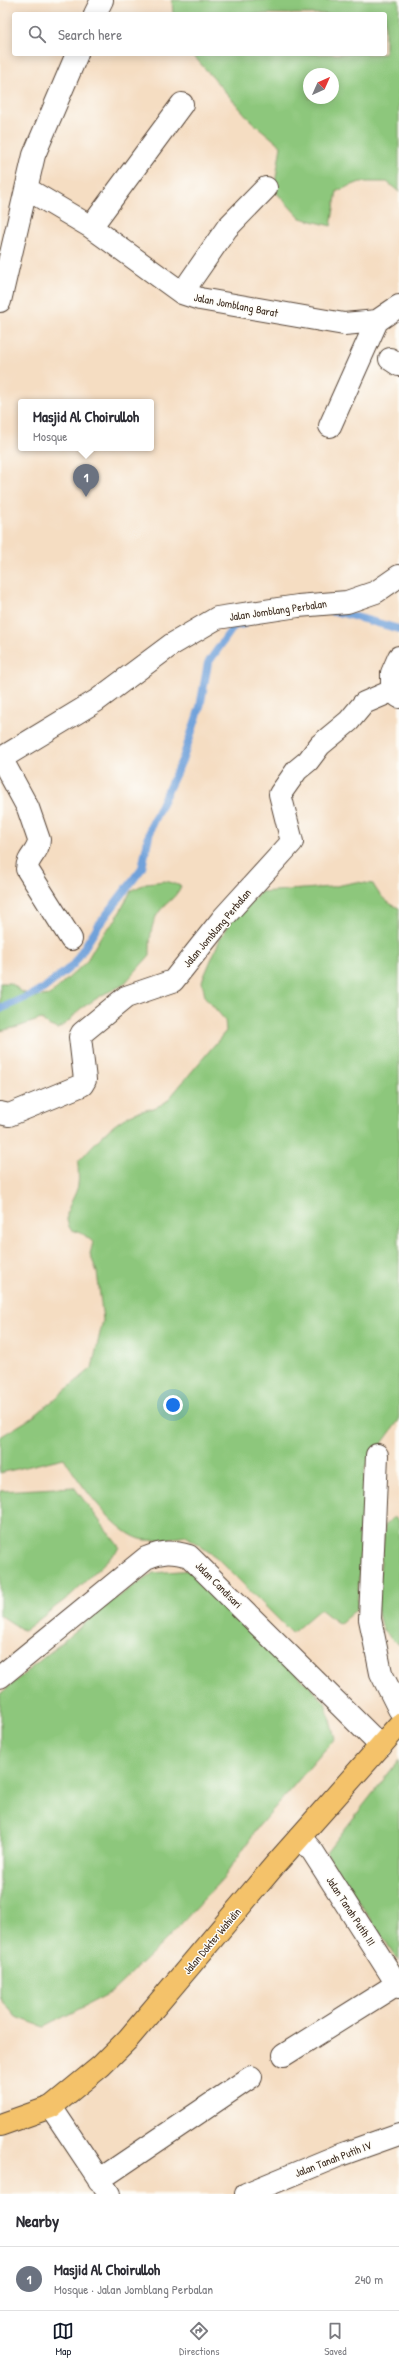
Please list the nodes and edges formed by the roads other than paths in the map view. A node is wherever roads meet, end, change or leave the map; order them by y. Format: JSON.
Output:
{"nodes":[{"id":1,"x":102,"y":0,"type":"edge"},
{"id":2,"x":97,"y":12,"type":"edge"},
{"id":3,"x":75,"y":56,"type":"edge"},
{"id":4,"x":182,"y":104,"type":"dead end"},
{"id":5,"x":266,"y":188,"type":"dead end"},
{"id":6,"x":27,"y":189,"type":"junction"},
{"id":7,"x":91,"y":227,"type":"junction"},
{"id":8,"x":182,"y":293,"type":"junction"},
{"id":9,"x":0,"y":301,"type":"edge"},
{"id":10,"x":399,"y":306,"type":"edge"},
{"id":11,"x":377,"y":321,"type":"junction"},
{"id":12,"x":330,"y":426,"type":"dead end"},
{"id":13,"x":399,"y":576,"type":"edge"},
{"id":14,"x":399,"y":657,"type":"edge"},
{"id":15,"x":396,"y":694,"type":"edge"},
{"id":16,"x":0,"y":758,"type":"edge"},
{"id":17,"x":71,"y":939,"type":"dead end"},
{"id":18,"x":0,"y":1113,"type":"edge"},
{"id":19,"x":377,"y":1455,"type":"dead end"},
{"id":20,"x":0,"y":1677,"type":"edge"},
{"id":21,"x":399,"y":1709,"type":"edge"},
{"id":22,"x":399,"y":1725,"type":"edge"},
{"id":23,"x":381,"y":1746,"type":"junction"},
{"id":24,"x":300,"y":1837,"type":"junction"},
{"id":25,"x":398,"y":1986,"type":"edge"},
{"id":26,"x":284,"y":2056,"type":"dead end"},
{"id":27,"x":250,"y":2077,"type":"dead end"},
{"id":28,"x":51,"y":2106,"type":"junction"},
{"id":29,"x":0,"y":2126,"type":"edge"},
{"id":30,"x":399,"y":2134,"type":"edge"},
{"id":31,"x":104,"y":2187,"type":"edge"},
{"id":32,"x":246,"y":2194,"type":"edge"}],
"edges":[{"from":1,"to":2,"type":"street"},
{"from":3,"to":6,"type":"street"},
{"from":4,"to":7,"type":"street"},
{"from":5,"to":8,"type":"street"},
{"from":6,"to":7,"type":"street","name":"Jalan Jomblang Barat"},
{"from":6,"to":9,"type":"street"},
{"from":7,"to":8,"type":"street","name":"Jalan Jomblang Barat"},
{"from":8,"to":11,"type":"street","name":"Jalan Jomblang Barat"},
{"from":10,"to":11,"type":"street","name":"Jalan Jomblang Barat"},
{"from":11,"to":12,"type":"street"},
{"from":13,"to":16,"type":"street","name":"Jalan Jomblang Perbalan"},
{"from":14,"to":15,"type":"street","name":"Jalan Jomblang Perbalan"},
{"from":15,"to":18,"type":"street","name":"Jalan Jomblang Perbalan"},
{"from":16,"to":17,"type":"street","name":"Jalan Jomblang Perbalan"},
{"from":19,"to":21,"type":"street"},
{"from":20,"to":23,"type":"street","name":"Jalan Candisari"},
{"from":22,"to":23,"type":"highway","name":"Jalan Dokter Wahidin"},
{"from":23,"to":24,"type":"highway","name":"Jalan Dokter Wahidin"},
{"from":24,"to":25,"type":"street","name":"Jalan Tanah Putih III"},
{"from":24,"to":28,"type":"highway","name":"Jalan Dokter Wahidin"},
{"from":25,"to":26,"type":"street"},
{"from":27,"to":31,"type":"street"},
{"from":28,"to":29,"type":"highway","name":"Jalan Dokter Wahidin"},
{"from":28,"to":31,"type":"street"},
{"from":30,"to":32,"type":"street","name":"Jalan Tanah Putih IV"}]}
